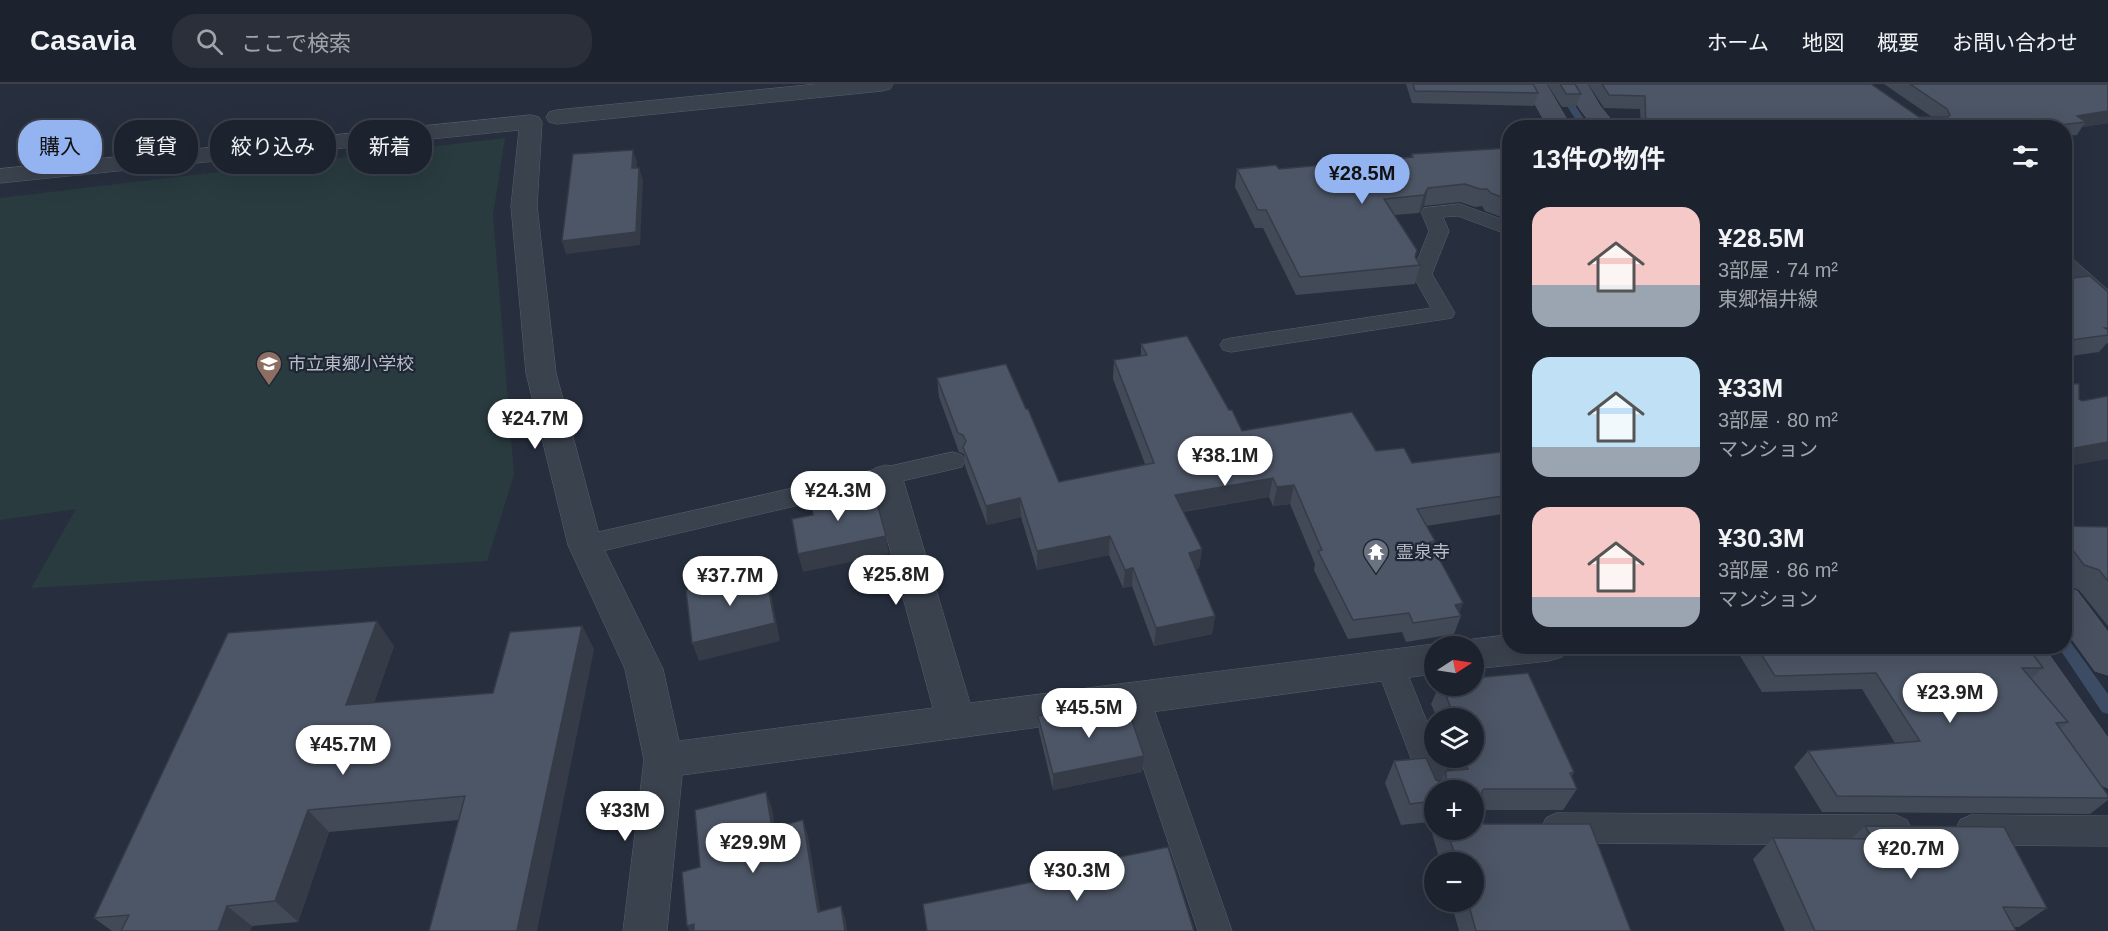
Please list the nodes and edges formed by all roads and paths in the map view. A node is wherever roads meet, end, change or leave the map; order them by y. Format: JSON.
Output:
{"nodes":[{"id":1,"x":882,"y":84,"type":"edge"},
{"id":2,"x":1535,"y":84,"type":"edge"},
{"id":3,"x":1576,"y":84,"type":"edge"},
{"id":4,"x":557,"y":117,"type":"dead end"},
{"id":5,"x":1556,"y":120,"type":"edge"},
{"id":6,"x":1600,"y":120,"type":"edge"},
{"id":7,"x":0,"y":176,"type":"edge"},
{"id":8,"x":1502,"y":226,"type":"edge"},
{"id":9,"x":2072,"y":272,"type":"edge"},
{"id":10,"x":2108,"y":305,"type":"edge"},
{"id":11,"x":1231,"y":345,"type":"dead end"},
{"id":12,"x":953,"y":461,"type":"dead end"},
{"id":13,"x":886,"y":476,"type":"junction"},
{"id":14,"x":585,"y":545,"type":"junction"},
{"id":15,"x":2072,"y":612,"type":"edge"},
{"id":16,"x":1502,"y":651,"type":"edge"},
{"id":17,"x":1484,"y":653,"type":"edge"},
{"id":18,"x":2028,"y":654,"type":"edge"},
{"id":19,"x":1424,"y":659,"type":"edge"},
{"id":20,"x":2108,"y":660,"type":"edge"},
{"id":21,"x":1389,"y":663,"type":"junction"},
{"id":22,"x":1135,"y":698,"type":"junction"},
{"id":23,"x":956,"y":722,"type":"junction"},
{"id":24,"x":664,"y":760,"type":"junction"},
{"id":25,"x":2108,"y":770,"type":"edge"},
{"id":26,"x":1434,"y":780,"type":"edge"},
{"id":27,"x":1533,"y":827,"type":"edge"},
{"id":28,"x":2108,"y":831,"type":"edge"},
{"id":29,"x":645,"y":931,"type":"edge"},
{"id":30,"x":1215,"y":931,"type":"edge"}],
"edges":[{"from":1,"to":4,"type":"street"},
{"from":2,"to":5,"type":"main road"},
{"from":3,"to":6,"type":"main road"},
{"from":7,"to":14,"type":"street"},
{"from":8,"to":11,"type":"lane"},
{"from":9,"to":10,"type":"street"},
{"from":12,"to":13,"type":"lane"},
{"from":13,"to":14,"type":"lane"},
{"from":13,"to":23,"type":"street"},
{"from":14,"to":24,"type":"street"},
{"from":15,"to":20,"type":"main road"},
{"from":16,"to":17,"type":"street"},
{"from":18,"to":25,"type":"main road"},
{"from":19,"to":21,"type":"street"},
{"from":21,"to":22,"type":"street"},
{"from":21,"to":26,"type":"lane"},
{"from":22,"to":23,"type":"street"},
{"from":22,"to":30,"type":"lane"},
{"from":23,"to":24,"type":"street"},
{"from":24,"to":29,"type":"street"},
{"from":27,"to":28,"type":"lane"}]}
